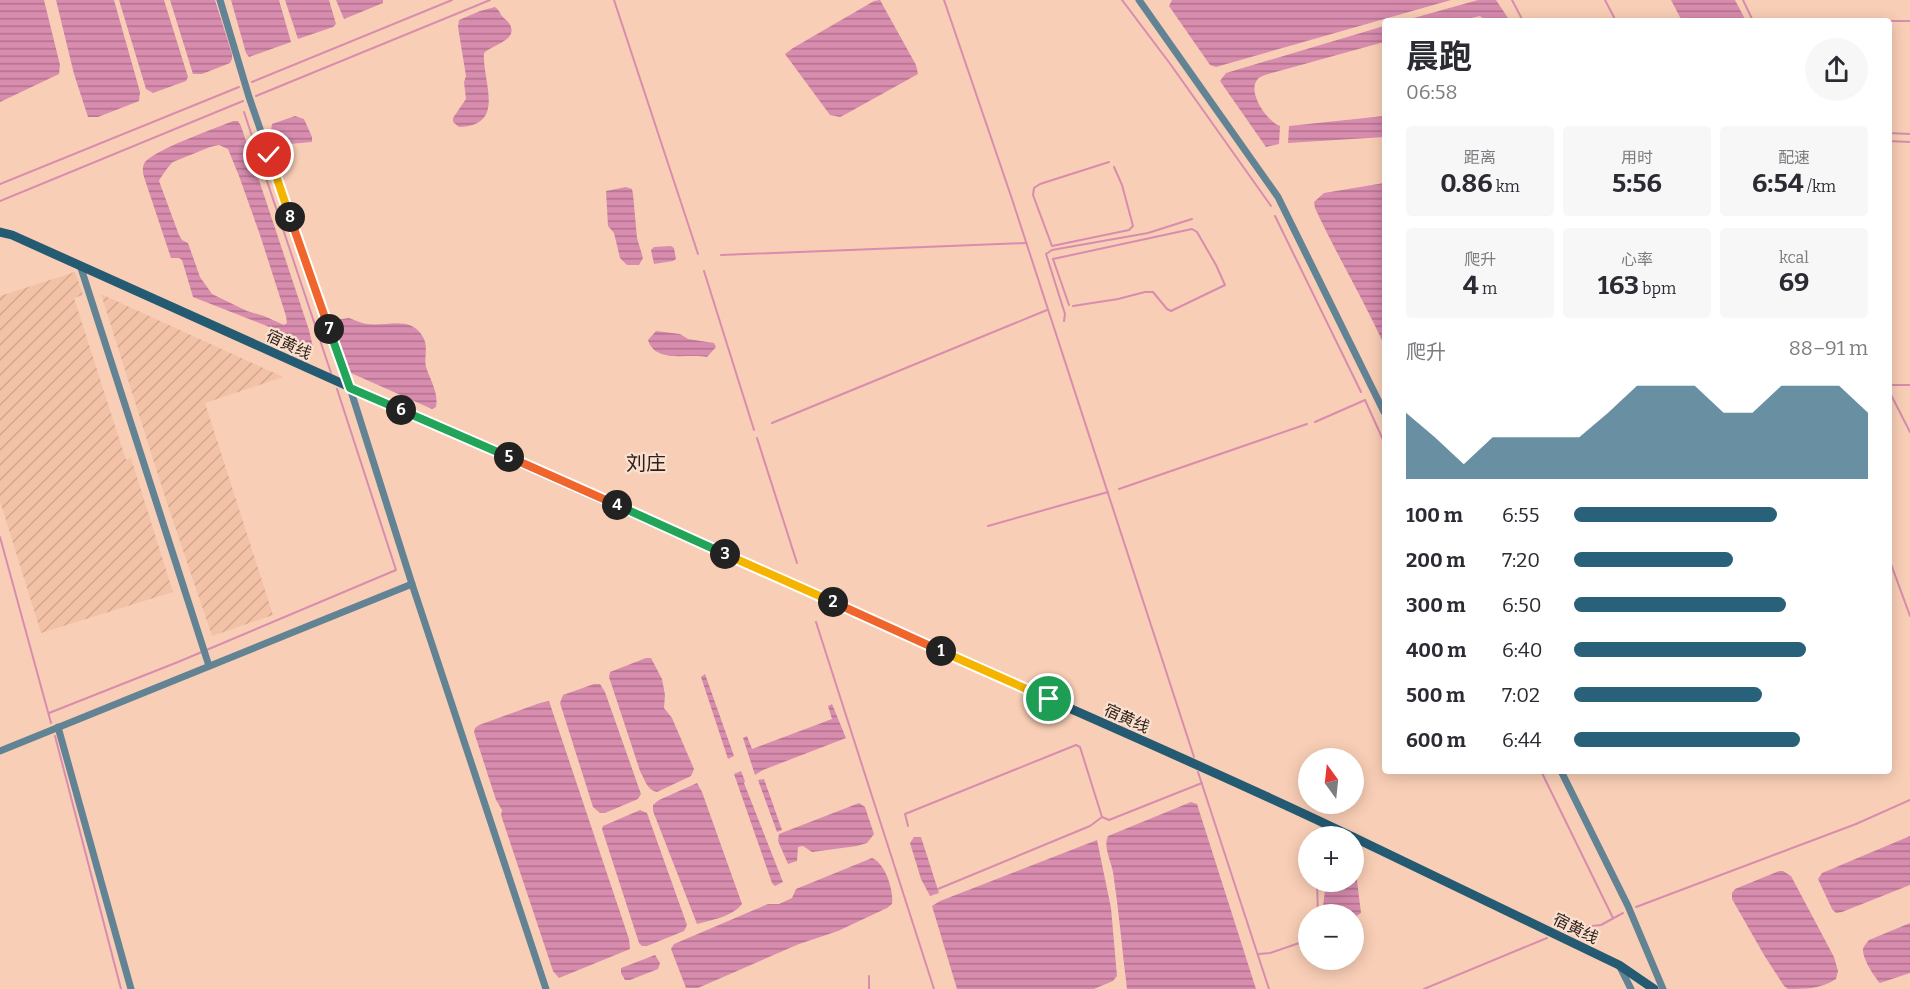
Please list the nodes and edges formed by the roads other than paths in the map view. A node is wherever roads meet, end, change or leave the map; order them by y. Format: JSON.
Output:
{"nodes":[{"id":1,"x":220,"y":0,"type":"edge"},
{"id":2,"x":1139,"y":0,"type":"edge"},
{"id":3,"x":0,"y":232,"type":"edge"},
{"id":4,"x":81,"y":265,"type":"junction"},
{"id":5,"x":350,"y":388,"type":"junction"},
{"id":6,"x":1382,"y":408,"type":"edge"},
{"id":7,"x":412,"y":584,"type":"junction"},
{"id":8,"x":209,"y":666,"type":"junction"},
{"id":9,"x":58,"y":728,"type":"junction"},
{"id":10,"x":0,"y":751,"type":"edge"},
{"id":11,"x":1562,"y":774,"type":"edge"},
{"id":12,"x":1329,"y":826,"type":"edge"},
{"id":13,"x":1364,"y":842,"type":"edge"},
{"id":14,"x":1619,"y":965,"type":"junction"},
{"id":15,"x":131,"y":989,"type":"edge"},
{"id":16,"x":546,"y":989,"type":"edge"},
{"id":17,"x":1631,"y":989,"type":"edge"},
{"id":18,"x":1654,"y":989,"type":"edge"},
{"id":19,"x":1663,"y":989,"type":"edge"}],
"edges":[{"from":1,"to":5,"type":"street"},
{"from":2,"to":6,"type":"street"},
{"from":3,"to":4,"type":"main road","name":"宿黄线"},
{"from":4,"to":5,"type":"main road","name":"宿黄线"},
{"from":4,"to":8,"type":"street"},
{"from":5,"to":7,"type":"street"},
{"from":5,"to":12,"type":"main road","name":"宿黄线"},
{"from":7,"to":8,"type":"street"},
{"from":7,"to":16,"type":"street"},
{"from":8,"to":9,"type":"street"},
{"from":9,"to":10,"type":"street"},
{"from":9,"to":15,"type":"street"},
{"from":11,"to":19,"type":"street"},
{"from":13,"to":14,"type":"main road","name":"宿黄线"},
{"from":14,"to":17,"type":"street"},
{"from":14,"to":18,"type":"main road","name":"宿黄线"}]}
